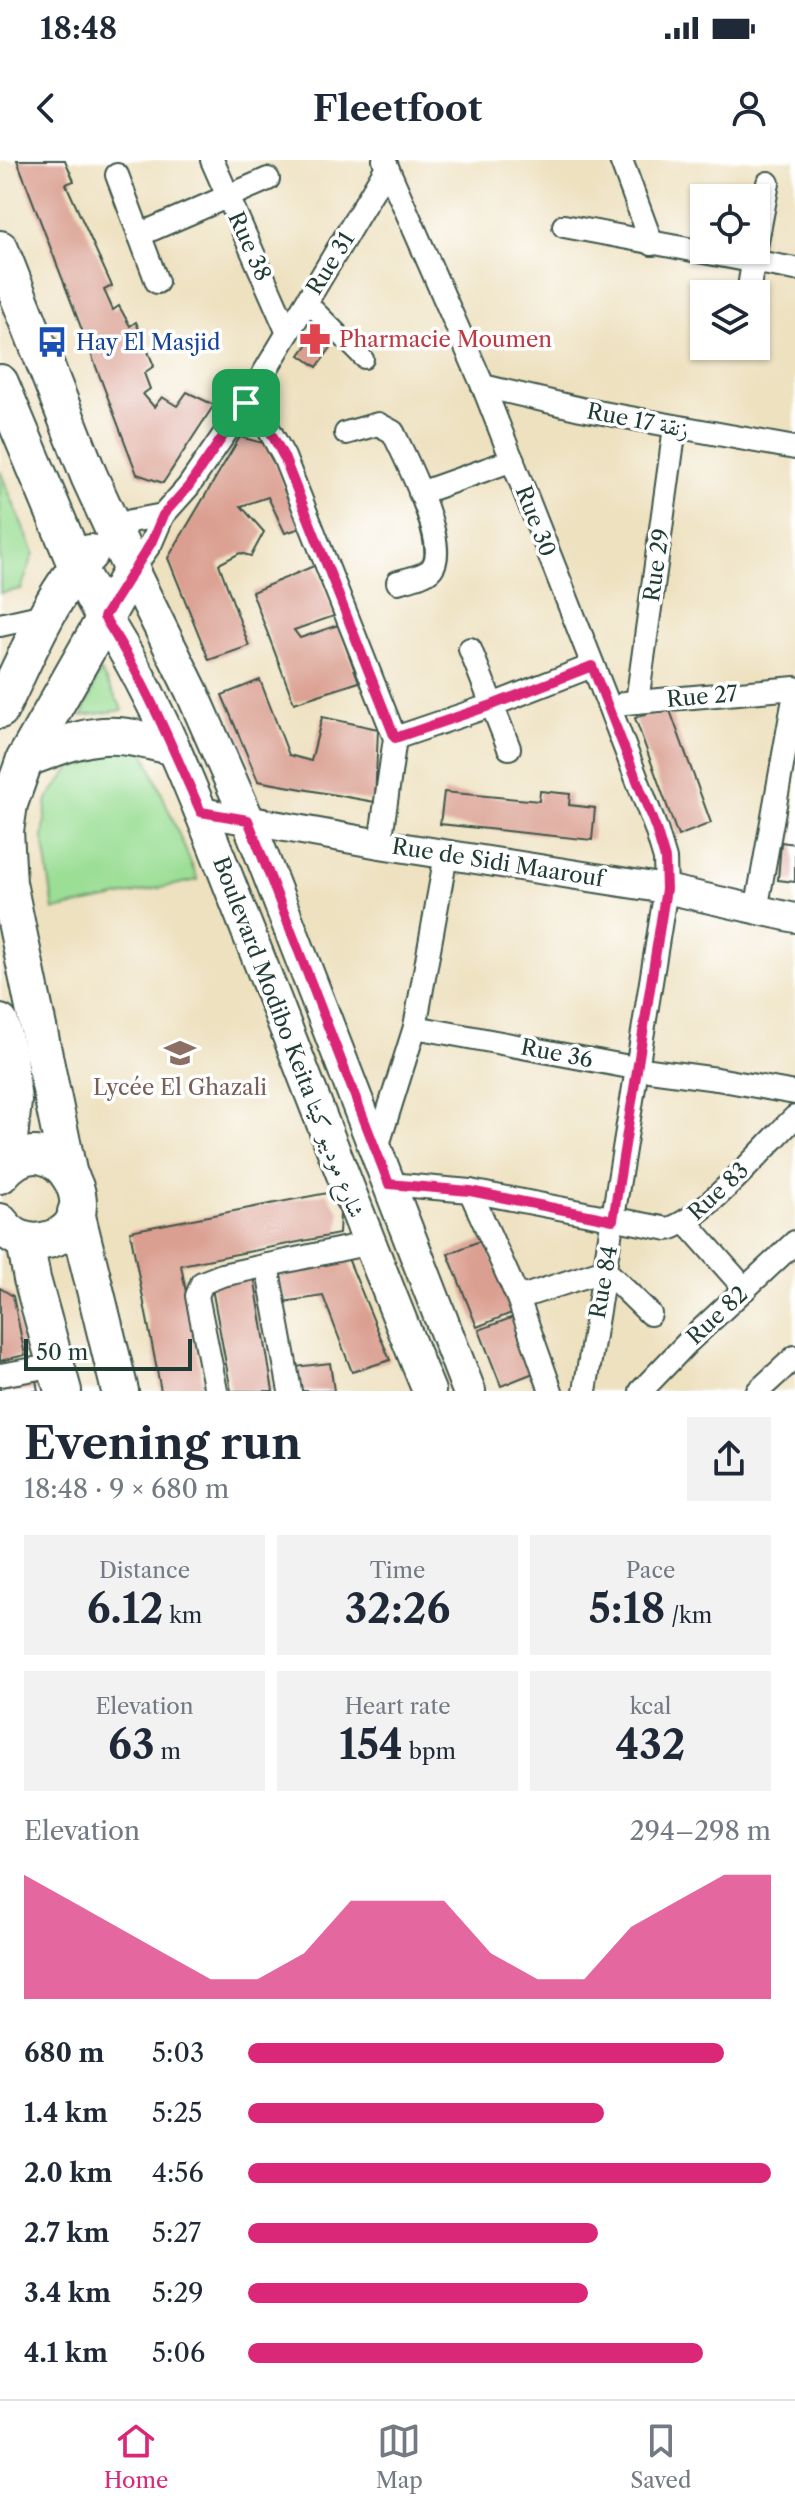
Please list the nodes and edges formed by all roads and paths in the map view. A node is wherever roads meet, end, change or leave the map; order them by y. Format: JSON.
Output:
{"nodes":[{"id":1,"x":212,"y":160,"type":"edge"},
{"id":2,"x":621,"y":160,"type":"edge"},
{"id":3,"x":386,"y":164,"type":"edge"},
{"id":4,"x":117,"y":175,"type":"dead end"},
{"id":5,"x":268,"y":179,"type":"dead end"},
{"id":6,"x":228,"y":198,"type":"junction"},
{"id":7,"x":564,"y":226,"type":"dead end"},
{"id":8,"x":139,"y":235,"type":"junction"},
{"id":9,"x":652,"y":244,"type":"junction"},
{"id":10,"x":690,"y":247,"type":"edge"},
{"id":11,"x":0,"y":249,"type":"edge"},
{"id":12,"x":770,"y":258,"type":"edge"},
{"id":13,"x":795,"y":269,"type":"edge"},
{"id":14,"x":157,"y":282,"type":"dead end"},
{"id":15,"x":306,"y":301,"type":"junction"},
{"id":16,"x":288,"y":333,"type":"junction"},
{"id":17,"x":364,"y":359,"type":"dead end"},
{"id":18,"x":0,"y":383,"type":"edge"},
{"id":19,"x":483,"y":386,"type":"junction"},
{"id":20,"x":246,"y":403,"type":"junction"},
{"id":21,"x":675,"y":427,"type":"junction"},
{"id":22,"x":346,"y":433,"type":"dead end"},
{"id":23,"x":795,"y":448,"type":"edge"},
{"id":24,"x":513,"y":460,"type":"junction"},
{"id":25,"x":420,"y":493,"type":"junction"},
{"id":26,"x":163,"y":515,"type":"junction"},
{"id":27,"x":112,"y":530,"type":"junction"},
{"id":28,"x":77,"y":567,"type":"junction"},
{"id":29,"x":132,"y":570,"type":"junction"},
{"id":30,"x":398,"y":582,"type":"dead end"},
{"id":31,"x":49,"y":614,"type":"junction"},
{"id":32,"x":104,"y":617,"type":"junction"},
{"id":33,"x":0,"y":625,"type":"edge"},
{"id":34,"x":470,"y":649,"type":"dead end"},
{"id":35,"x":592,"y":666,"type":"junction"},
{"id":36,"x":795,"y":690,"type":"edge"},
{"id":37,"x":637,"y":702,"type":"junction"},
{"id":38,"x":492,"y":705,"type":"junction"},
{"id":39,"x":609,"y":706,"type":"junction"},
{"id":40,"x":0,"y":710,"type":"edge"},
{"id":41,"x":395,"y":738,"type":"junction"},
{"id":42,"x":171,"y":746,"type":"junction"},
{"id":43,"x":509,"y":748,"type":"dead end"},
{"id":44,"x":25,"y":759,"type":"junction"},
{"id":45,"x":201,"y":812,"type":"junction"},
{"id":46,"x":248,"y":820,"type":"junction"},
{"id":47,"x":380,"y":844,"type":"junction"},
{"id":48,"x":446,"y":855,"type":"junction"},
{"id":49,"x":666,"y":889,"type":"junction"},
{"id":50,"x":756,"y":911,"type":"junction"},
{"id":51,"x":795,"y":918,"type":"edge"},
{"id":52,"x":0,"y":1023,"type":"edge"},
{"id":53,"x":415,"y":1027,"type":"junction"},
{"id":54,"x":635,"y":1068,"type":"junction"},
{"id":55,"x":795,"y":1093,"type":"edge"},
{"id":56,"x":795,"y":1117,"type":"edge"},
{"id":57,"x":376,"y":1151,"type":"junction"},
{"id":58,"x":68,"y":1171,"type":"junction"},
{"id":59,"x":3,"y":1172,"type":"edge"},
{"id":60,"x":389,"y":1184,"type":"junction"},
{"id":61,"x":470,"y":1191,"type":"junction"},
{"id":62,"x":76,"y":1212,"type":"junction"},
{"id":63,"x":613,"y":1220,"type":"junction"},
{"id":64,"x":686,"y":1222,"type":"junction"},
{"id":65,"x":8,"y":1231,"type":"edge"},
{"id":66,"x":795,"y":1242,"type":"edge"},
{"id":67,"x":370,"y":1243,"type":"junction"},
{"id":68,"x":267,"y":1265,"type":"junction"},
{"id":69,"x":605,"y":1270,"type":"junction"},
{"id":70,"x":745,"y":1289,"type":"junction"},
{"id":71,"x":518,"y":1298,"type":"junction"},
{"id":72,"x":650,"y":1314,"type":"dead end"},
{"id":73,"x":795,"y":1357,"type":"edge"},
{"id":74,"x":0,"y":1375,"type":"edge"},
{"id":75,"x":60,"y":1378,"type":"edge"},
{"id":76,"x":120,"y":1391,"type":"edge"},
{"id":77,"x":216,"y":1391,"type":"edge"},
{"id":78,"x":290,"y":1391,"type":"edge"},
{"id":79,"x":429,"y":1391,"type":"edge"},
{"id":80,"x":469,"y":1391,"type":"edge"},
{"id":81,"x":551,"y":1391,"type":"edge"},
{"id":82,"x":585,"y":1391,"type":"edge"},
{"id":83,"x":641,"y":1391,"type":"edge"},
{"id":84,"x":758,"y":1391,"type":"edge"}],
"edges":[{"from":1,"to":6,"type":"street","name":"Rue 38"},
{"from":2,"to":9,"type":"street"},
{"from":3,"to":15,"type":"street","name":"Rue 31"},
{"from":3,"to":19,"type":"street","name":"Rue 30"},
{"from":4,"to":8,"type":"street"},
{"from":5,"to":6,"type":"street"},
{"from":6,"to":8,"type":"street"},
{"from":6,"to":16,"type":"street","name":"Rue 38"},
{"from":7,"to":9,"type":"street"},
{"from":8,"to":14,"type":"street"},
{"from":9,"to":10,"type":"street"},
{"from":11,"to":27,"type":"main road","name":"Boulevard Modibo Keita شارع موديبو كيتا"},
{"from":12,"to":13,"type":"street"},
{"from":15,"to":16,"type":"street","name":"Rue 31"},
{"from":15,"to":17,"type":"street"},
{"from":16,"to":20,"type":"street","name":"Rue 31"},
{"from":18,"to":28,"type":"main road","name":"Boulevard Modibo Keita شارع موديبو كيتا"},
{"from":19,"to":21,"type":"street","name":"Rue 17 زنقة"},
{"from":19,"to":24,"type":"street","name":"Rue 30"},
{"from":20,"to":26,"type":"street","name":"Rue 31"},
{"from":20,"to":41,"type":"street"},
{"from":21,"to":23,"type":"street","name":"Rue 17 زنقة"},
{"from":21,"to":37,"type":"street","name":"Rue 29"},
{"from":22,"to":25,"type":"street"},
{"from":24,"to":25,"type":"street"},
{"from":24,"to":35,"type":"street","name":"Rue 30"},
{"from":25,"to":30,"type":"street"},
{"from":26,"to":27,"type":"street"},
{"from":26,"to":29,"type":"street","name":"Rue 31"},
{"from":27,"to":28,"type":"main road"},
{"from":27,"to":29,"type":"main road","name":"Boulevard Modibo Keita شارع موديبو كيتا"},
{"from":28,"to":31,"type":"main road"},
{"from":28,"to":32,"type":"main road","name":"Boulevard Modibo Keita شارع موديبو كيتا"},
{"from":29,"to":32,"type":"main road"},
{"from":29,"to":46,"type":"main road","name":"Boulevard Modibo Keita شارع موديبو كيتا"},
{"from":31,"to":33,"type":"street"},
{"from":31,"to":40,"type":"main road"},
{"from":32,"to":42,"type":"main road","name":"Boulevard Modibo Keita شارع موديبو كيتا"},
{"from":32,"to":44,"type":"main road"},
{"from":34,"to":38,"type":"street"},
{"from":35,"to":38,"type":"street"},
{"from":35,"to":39,"type":"street","name":"Rue 30"},
{"from":36,"to":37,"type":"street","name":"Rue 27"},
{"from":36,"to":50,"type":"street"},
{"from":37,"to":39,"type":"street","name":"Rue 27"},
{"from":38,"to":41,"type":"street"},
{"from":38,"to":43,"type":"street"},
{"from":39,"to":49,"type":"street","name":"Rue 30"},
{"from":41,"to":47,"type":"street"},
{"from":42,"to":44,"type":"main road"},
{"from":42,"to":45,"type":"main road","name":"Boulevard Modibo Keita شارع موديبو كيتا"},
{"from":44,"to":58,"type":"main road"},
{"from":45,"to":46,"type":"street","name":"Rue de Sidi Maarouf"},
{"from":45,"to":67,"type":"main road","name":"Boulevard Modibo Keita شارع موديبو كيتا"},
{"from":46,"to":47,"type":"street","name":"Rue de Sidi Maarouf"},
{"from":46,"to":57,"type":"main road","name":"Boulevard Modibo Keita شارع موديبو كيتا"},
{"from":47,"to":48,"type":"street","name":"Rue de Sidi Maarouf"},
{"from":48,"to":49,"type":"street","name":"Rue de Sidi Maarouf"},
{"from":48,"to":53,"type":"street"},
{"from":49,"to":50,"type":"street","name":"Rue de Sidi Maarouf"},
{"from":49,"to":54,"type":"street","name":"Rue 84"},
{"from":50,"to":51,"type":"street","name":"Rue de Sidi Maarouf"},
{"from":52,"to":59,"type":"main road"},
{"from":53,"to":54,"type":"street","name":"Rue 36"},
{"from":53,"to":57,"type":"street"},
{"from":54,"to":55,"type":"street","name":"Rue 36"},
{"from":54,"to":63,"type":"street","name":"Rue 84"},
{"from":56,"to":64,"type":"street","name":"Rue 83"},
{"from":57,"to":60,"type":"main road","name":"Boulevard Modibo Keita شارع موديبو كيتا"},
{"from":58,"to":59,"type":"main road"},
{"from":58,"to":62,"type":"main road"},
{"from":60,"to":61,"type":"street","name":"Rue 83"},
{"from":60,"to":80,"type":"main road","name":"Boulevard Modibo Keita شارع موديبو كيتا"},
{"from":61,"to":63,"type":"street","name":"Rue 83"},
{"from":61,"to":71,"type":"street"},
{"from":62,"to":65,"type":"main road"},
{"from":62,"to":76,"type":"main road"},
{"from":63,"to":64,"type":"street","name":"Rue 83"},
{"from":63,"to":69,"type":"street","name":"Rue 84"},
{"from":64,"to":70,"type":"street"},
{"from":65,"to":75,"type":"main road"},
{"from":66,"to":70,"type":"street","name":"Rue 82"},
{"from":67,"to":68,"type":"street"},
{"from":67,"to":79,"type":"main road","name":"Boulevard Modibo Keita شارع موديبو كيتا"},
{"from":68,"to":77,"type":"street"},
{"from":68,"to":78,"type":"street"},
{"from":69,"to":71,"type":"street"},
{"from":69,"to":72,"type":"street"},
{"from":69,"to":82,"type":"street","name":"Rue 84"},
{"from":70,"to":83,"type":"street","name":"Rue 82"},
{"from":71,"to":81,"type":"street"},
{"from":73,"to":84,"type":"street"},
{"from":74,"to":75,"type":"street"}]}
